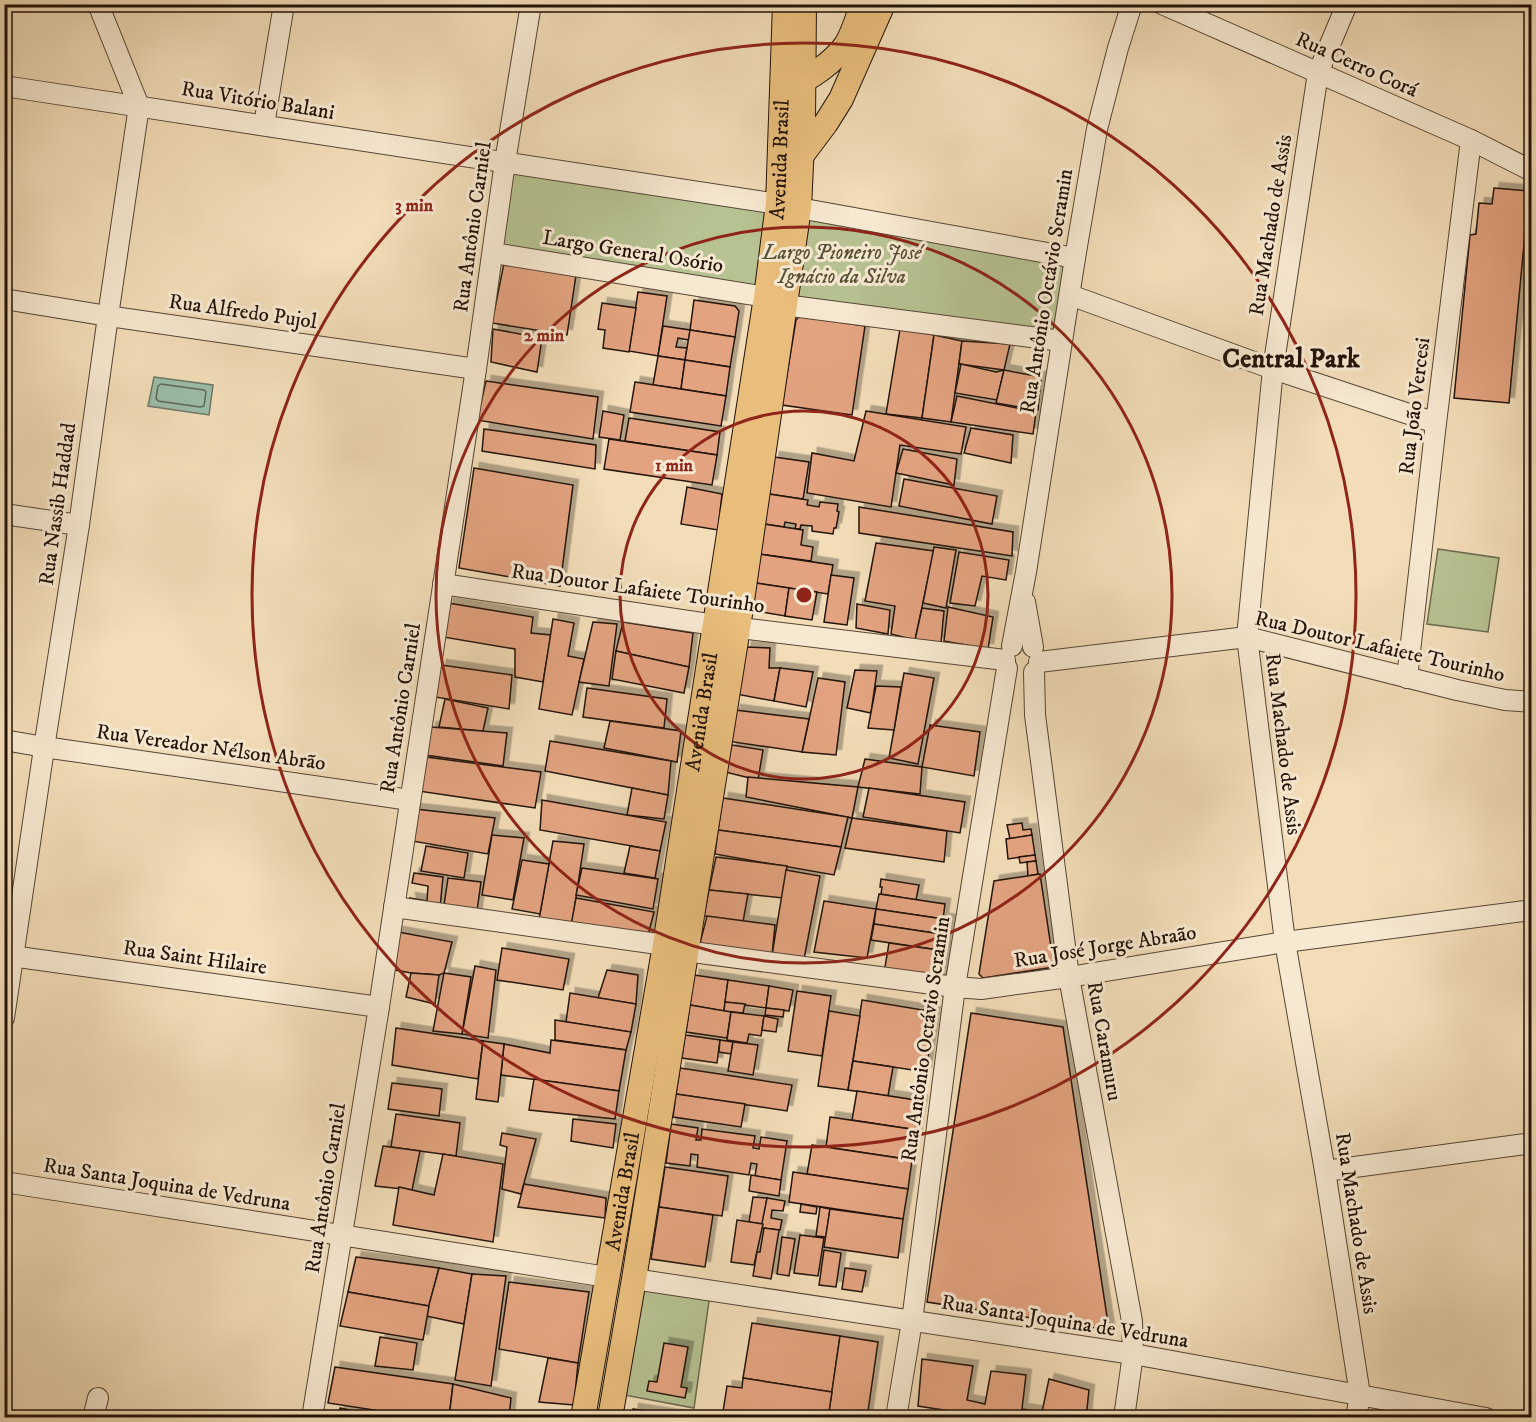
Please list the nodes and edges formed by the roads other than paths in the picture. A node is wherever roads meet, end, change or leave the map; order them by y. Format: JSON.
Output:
{"nodes":[{"id":1,"x":98,"y":4,"type":"edge"},
{"id":2,"x":284,"y":4,"type":"edge"},
{"id":3,"x":531,"y":4,"type":"edge"},
{"id":4,"x":785,"y":4,"type":"edge"},
{"id":5,"x":804,"y":4,"type":"edge"},
{"id":6,"x":863,"y":4,"type":"edge"},
{"id":7,"x":883,"y":4,"type":"edge"},
{"id":8,"x":1132,"y":4,"type":"edge"},
{"id":9,"x":1162,"y":4,"type":"edge"},
{"id":10,"x":1347,"y":4,"type":"edge"},
{"id":11,"x":1318,"y":74,"type":"junction"},
{"id":12,"x":793,"y":84,"type":"junction"},
{"id":13,"x":4,"y":86,"type":"edge"},
{"id":14,"x":139,"y":106,"type":"junction"},
{"id":15,"x":264,"y":125,"type":"junction"},
{"id":16,"x":1471,"y":140,"type":"junction"},
{"id":17,"x":802,"y":155,"type":"junction"},
{"id":18,"x":505,"y":162,"type":"junction"},
{"id":19,"x":1532,"y":171,"type":"edge"},
{"id":20,"x":789,"y":206,"type":"junction"},
{"id":21,"x":493,"y":253,"type":"junction"},
{"id":22,"x":1075,"y":258,"type":"junction"},
{"id":23,"x":1070,"y":295,"type":"junction"},
{"id":24,"x":4,"y":299,"type":"edge"},
{"id":25,"x":775,"y":301,"type":"junction"},
{"id":26,"x":108,"y":316,"type":"junction"},
{"id":27,"x":1062,"y":341,"type":"junction"},
{"id":28,"x":476,"y":369,"type":"junction"},
{"id":29,"x":1273,"y":369,"type":"junction"},
{"id":30,"x":1436,"y":423,"type":"junction"},
{"id":31,"x":4,"y":514,"type":"edge"},
{"id":32,"x":79,"y":525,"type":"junction"},
{"id":33,"x":443,"y":584,"type":"junction"},
{"id":34,"x":1023,"y":588,"type":"junction"},
{"id":35,"x":726,"y":626,"type":"junction"},
{"id":36,"x":1247,"y":636,"type":"junction"},
{"id":37,"x":1008,"y":658,"type":"junction"},
{"id":38,"x":1035,"y":660,"type":"junction"},
{"id":39,"x":1407,"y":678,"type":"junction"},
{"id":40,"x":1532,"y":702,"type":"edge"},
{"id":41,"x":4,"y":740,"type":"edge"},
{"id":42,"x":44,"y":747,"type":"junction"},
{"id":43,"x":410,"y":800,"type":"junction"},
{"id":44,"x":394,"y":907,"type":"junction"},
{"id":45,"x":1532,"y":910,"type":"edge"},
{"id":46,"x":1285,"y":942,"type":"junction"},
{"id":47,"x":675,"y":948,"type":"junction"},
{"id":48,"x":9,"y":956,"type":"edge"},
{"id":49,"x":1069,"y":977,"type":"junction"},
{"id":50,"x":955,"y":987,"type":"junction"},
{"id":51,"x":378,"y":1007,"type":"junction"},
{"id":52,"x":4,"y":1018,"type":"edge"},
{"id":53,"x":1532,"y":1143,"type":"edge"},
{"id":54,"x":1325,"y":1171,"type":"junction"},
{"id":55,"x":4,"y":1182,"type":"edge"},
{"id":56,"x":341,"y":1235,"type":"junction"},
{"id":57,"x":607,"y":1277,"type":"junction"},
{"id":58,"x":634,"y":1279,"type":"junction"},
{"id":59,"x":912,"y":1322,"type":"junction"},
{"id":60,"x":1133,"y":1354,"type":"junction"},
{"id":61,"x":1360,"y":1395,"type":"junction"},
{"id":62,"x":98,"y":1398,"type":"dead end"},
{"id":63,"x":93,"y":1418,"type":"edge"},
{"id":64,"x":312,"y":1418,"type":"edge"},
{"id":65,"x":583,"y":1418,"type":"edge"},
{"id":66,"x":610,"y":1418,"type":"edge"},
{"id":67,"x":896,"y":1418,"type":"edge"},
{"id":68,"x":1124,"y":1418,"type":"edge"},
{"id":69,"x":1356,"y":1418,"type":"edge"},
{"id":70,"x":1486,"y":1418,"type":"edge"}],
"edges":[{"from":1,"to":14,"type":"street"},
{"from":2,"to":15,"type":"street"},
{"from":3,"to":18,"type":"street","name":"Rua Antônio Carniel"},
{"from":4,"to":12,"type":"main road","name":"Avenida Brasil"},
{"from":5,"to":12,"type":"main road","name":"Avenida Brasil"},
{"from":6,"to":12,"type":"main road"},
{"from":7,"to":17,"type":"main road"},
{"from":8,"to":22,"type":"street","name":"Rua Antônio Octávio Scramin"},
{"from":9,"to":11,"type":"street","name":"Rua Cerro Corá"},
{"from":10,"to":11,"type":"street","name":"Rua Machado de Assis"},
{"from":11,"to":16,"type":"street","name":"Rua Cerro Corá"},
{"from":11,"to":29,"type":"street","name":"Rua Machado de Assis"},
{"from":12,"to":17,"type":"main road","name":"Avenida Brasil"},
{"from":12,"to":20,"type":"main road","name":"Avenida Brasil"},
{"from":13,"to":14,"type":"street","name":"Rua Vitório Balani"},
{"from":14,"to":15,"type":"street","name":"Rua Vitório Balani"},
{"from":14,"to":26,"type":"street","name":"Rua Nassib Haddad"},
{"from":15,"to":18,"type":"street","name":"Rua Vitório Balani"},
{"from":16,"to":19,"type":"street","name":"Rua Cerro Corá"},
{"from":16,"to":30,"type":"street","name":"Rua João Vercesi"},
{"from":17,"to":20,"type":"main road","name":"Avenida Brasil"},
{"from":18,"to":20,"type":"street"},
{"from":18,"to":21,"type":"street","name":"Rua Antônio Carniel"},
{"from":20,"to":22,"type":"street"},
{"from":20,"to":25,"type":"main road","name":"Avenida Brasil"},
{"from":21,"to":25,"type":"street","name":"Largo General Osório"},
{"from":21,"to":28,"type":"street","name":"Rua Antônio Carniel"},
{"from":22,"to":23,"type":"street","name":"Rua Antônio Octávio Scramin"},
{"from":23,"to":27,"type":"street","name":"Rua Antônio Octávio Scramin"},
{"from":23,"to":29,"type":"street"},
{"from":24,"to":26,"type":"street","name":"Rua Alfredo Pujol"},
{"from":25,"to":27,"type":"street"},
{"from":25,"to":35,"type":"main road","name":"Avenida Brasil"},
{"from":26,"to":28,"type":"street","name":"Rua Alfredo Pujol"},
{"from":26,"to":32,"type":"street","name":"Rua Nassib Haddad"},
{"from":27,"to":34,"type":"street","name":"Rua Antônio Octávio Scramin"},
{"from":28,"to":33,"type":"street","name":"Rua Antônio Carniel"},
{"from":29,"to":30,"type":"street"},
{"from":29,"to":36,"type":"street","name":"Rua Machado de Assis"},
{"from":30,"to":39,"type":"street","name":"Rua João Vercesi"},
{"from":31,"to":32,"type":"street"},
{"from":32,"to":42,"type":"street","name":"Rua Nassib Haddad"},
{"from":33,"to":35,"type":"street","name":"Rua Doutor Lafaiete Tourinho"},
{"from":33,"to":43,"type":"street","name":"Rua Antônio Carniel"},
{"from":34,"to":37,"type":"street","name":"Rua Antônio Octávio Scramin"},
{"from":34,"to":38,"type":"street","name":"Rua Antônio Octávio Scramin"},
{"from":35,"to":37,"type":"street","name":"Rua Doutor Lafaiete Tourinho"},
{"from":35,"to":47,"type":"main road","name":"Avenida Brasil"},
{"from":36,"to":38,"type":"street","name":"Rua Doutor Lafaiete Tourinho"},
{"from":36,"to":39,"type":"street","name":"Rua Doutor Lafaiete Tourinho"},
{"from":36,"to":46,"type":"street","name":"Rua Machado de Assis"},
{"from":37,"to":38,"type":"street"},
{"from":37,"to":38,"type":"street"},
{"from":37,"to":50,"type":"street","name":"Rua Antônio Octávio Scramin"},
{"from":38,"to":49,"type":"street","name":"Rua Caramuru"},
{"from":39,"to":40,"type":"street","name":"Rua Doutor Lafaiete Tourinho"},
{"from":41,"to":42,"type":"street","name":"Rua Vereador Nélson Abrão"},
{"from":42,"to":43,"type":"street","name":"Rua Vereador Nélson Abrão"},
{"from":42,"to":48,"type":"street","name":"Rua Nassib Haddad"},
{"from":43,"to":44,"type":"street","name":"Rua Antônio Carniel"},
{"from":44,"to":47,"type":"street","name":"Rua José Jorge Abraão"},
{"from":44,"to":51,"type":"street","name":"Rua Antônio Carniel"},
{"from":45,"to":46,"type":"street","name":"Rua José Jorge Abraão"},
{"from":46,"to":49,"type":"street","name":"Rua José Jorge Abraão"},
{"from":46,"to":54,"type":"street","name":"Rua Machado de Assis"},
{"from":47,"to":50,"type":"street","name":"Rua José Jorge Abraão"},
{"from":47,"to":57,"type":"main road","name":"Avenida Brasil"},
{"from":47,"to":58,"type":"main road","name":"Avenida Brasil"},
{"from":48,"to":51,"type":"street","name":"Rua Saint Hilaire"},
{"from":48,"to":52,"type":"street","name":"Rua Nassib Haddad"},
{"from":49,"to":50,"type":"street","name":"Rua José Jorge Abraão"},
{"from":49,"to":60,"type":"street","name":"Rua Caramuru"},
{"from":50,"to":59,"type":"street","name":"Rua Antônio Octávio Scramin"},
{"from":51,"to":56,"type":"street","name":"Rua Antônio Carniel"},
{"from":53,"to":54,"type":"street"},
{"from":54,"to":61,"type":"street","name":"Rua Machado de Assis"},
{"from":55,"to":56,"type":"street","name":"Rua Santa Joquina de Vedruna"},
{"from":56,"to":57,"type":"street","name":"Rua Santa Joquina de Vedruna"},
{"from":56,"to":64,"type":"street","name":"Rua Antônio Carniel"},
{"from":57,"to":65,"type":"main road","name":"Avenida Brasil"},
{"from":58,"to":59,"type":"street","name":"Rua Santa Joquina de Vedruna"},
{"from":58,"to":66,"type":"main road","name":"Avenida Brasil"},
{"from":59,"to":60,"type":"street","name":"Rua Santa Joquina de Vedruna"},
{"from":59,"to":67,"type":"street","name":"Rua Antônio Octávio Scramin"},
{"from":60,"to":61,"type":"street","name":"Rua Santa Joquina de Vedruna"},
{"from":60,"to":68,"type":"street","name":"Rua Caramuru"},
{"from":61,"to":69,"type":"street","name":"Rua Machado de Assis"},
{"from":61,"to":70,"type":"street","name":"Rua Santa Joquina de Vedruna"},
{"from":62,"to":63,"type":"street"}]}
